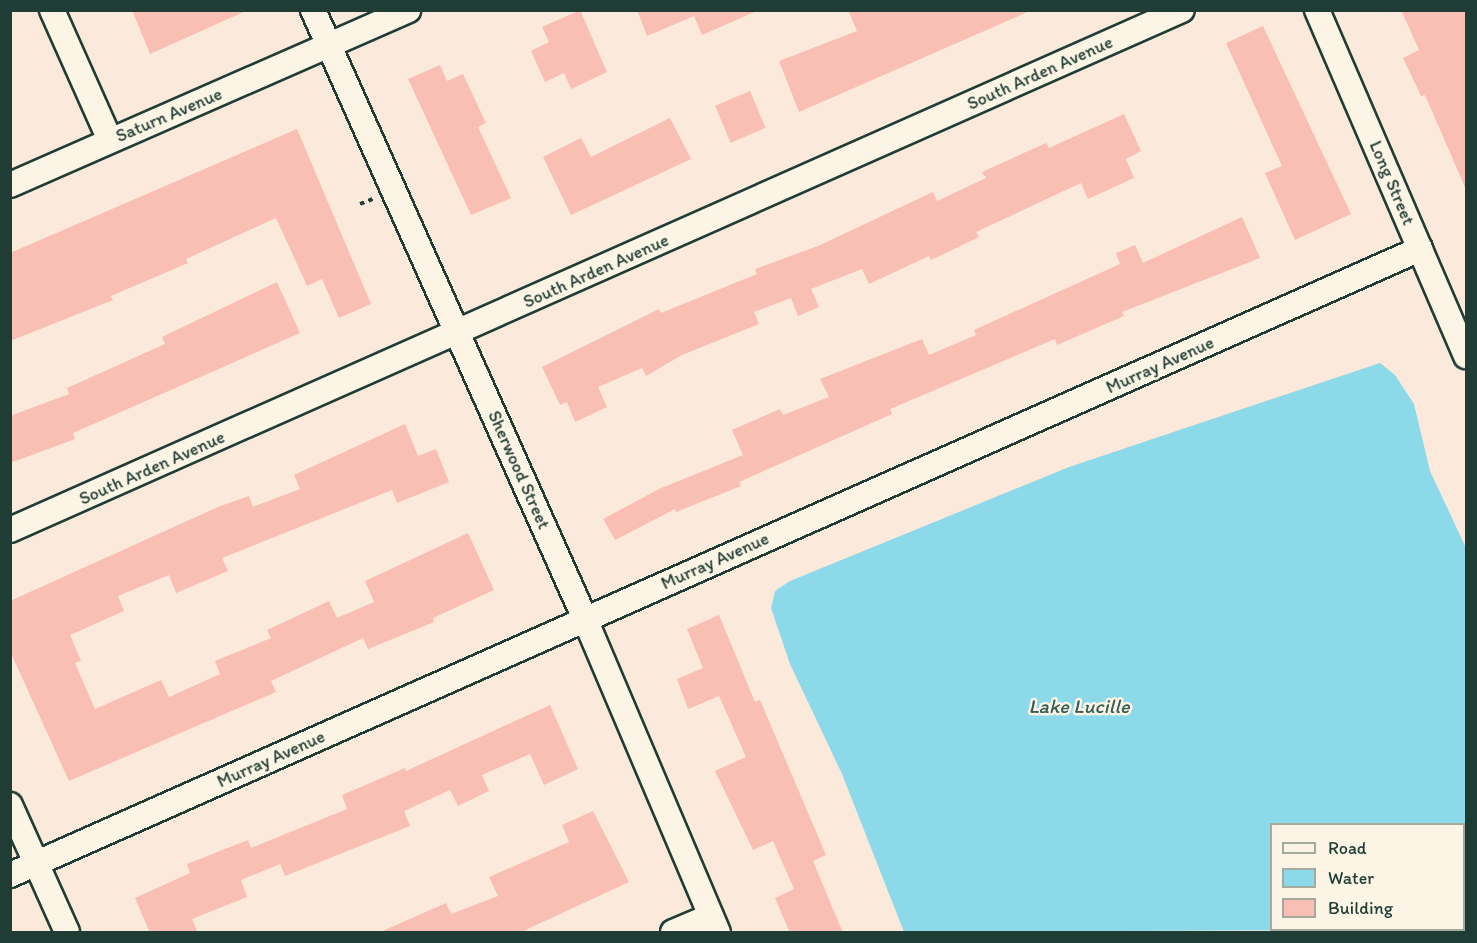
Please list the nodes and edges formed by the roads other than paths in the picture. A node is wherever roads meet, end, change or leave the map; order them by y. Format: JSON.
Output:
{"nodes":[{"id":1,"x":52,"y":10,"type":"edge"},
{"id":2,"x":313,"y":10,"type":"edge"},
{"id":3,"x":408,"y":10,"type":"edge"},
{"id":4,"x":1182,"y":10,"type":"edge"},
{"id":5,"x":1317,"y":10,"type":"edge"},
{"id":6,"x":329,"y":46,"type":"junction"},
{"id":7,"x":110,"y":140,"type":"junction"},
{"id":8,"x":10,"y":185,"type":"edge"},
{"id":9,"x":1420,"y":249,"type":"junction"},
{"id":10,"x":457,"y":333,"type":"junction"},
{"id":11,"x":1467,"y":356,"type":"edge"},
{"id":12,"x":10,"y":530,"type":"edge"},
{"id":13,"x":585,"y":619,"type":"junction"},
{"id":14,"x":10,"y":805,"type":"edge"},
{"id":15,"x":36,"y":863,"type":"junction"},
{"id":16,"x":10,"y":875,"type":"edge"},
{"id":17,"x":715,"y":924,"type":"edge"},
{"id":18,"x":67,"y":933,"type":"edge"},
{"id":19,"x":673,"y":933,"type":"edge"}],
"edges":[{"from":1,"to":7,"type":"street"},
{"from":2,"to":6,"type":"street","name":"Sherwood Street"},
{"from":3,"to":6,"type":"street","name":"Saturn Avenue"},
{"from":4,"to":10,"type":"street","name":"South Arden Avenue"},
{"from":5,"to":9,"type":"street","name":"Long Street"},
{"from":6,"to":7,"type":"street","name":"Saturn Avenue"},
{"from":6,"to":10,"type":"street","name":"Sherwood Street"},
{"from":7,"to":8,"type":"street","name":"Saturn Avenue"},
{"from":9,"to":11,"type":"street","name":"Long Street"},
{"from":9,"to":13,"type":"street","name":"Murray Avenue"},
{"from":10,"to":12,"type":"street","name":"South Arden Avenue"},
{"from":10,"to":13,"type":"street","name":"Sherwood Street"},
{"from":13,"to":15,"type":"street","name":"Murray Avenue"},
{"from":13,"to":17,"type":"street","name":"Sherwood Street"},
{"from":14,"to":15,"type":"street"},
{"from":15,"to":16,"type":"street","name":"Murray Avenue"},
{"from":15,"to":18,"type":"street"},
{"from":17,"to":19,"type":"street"}]}
